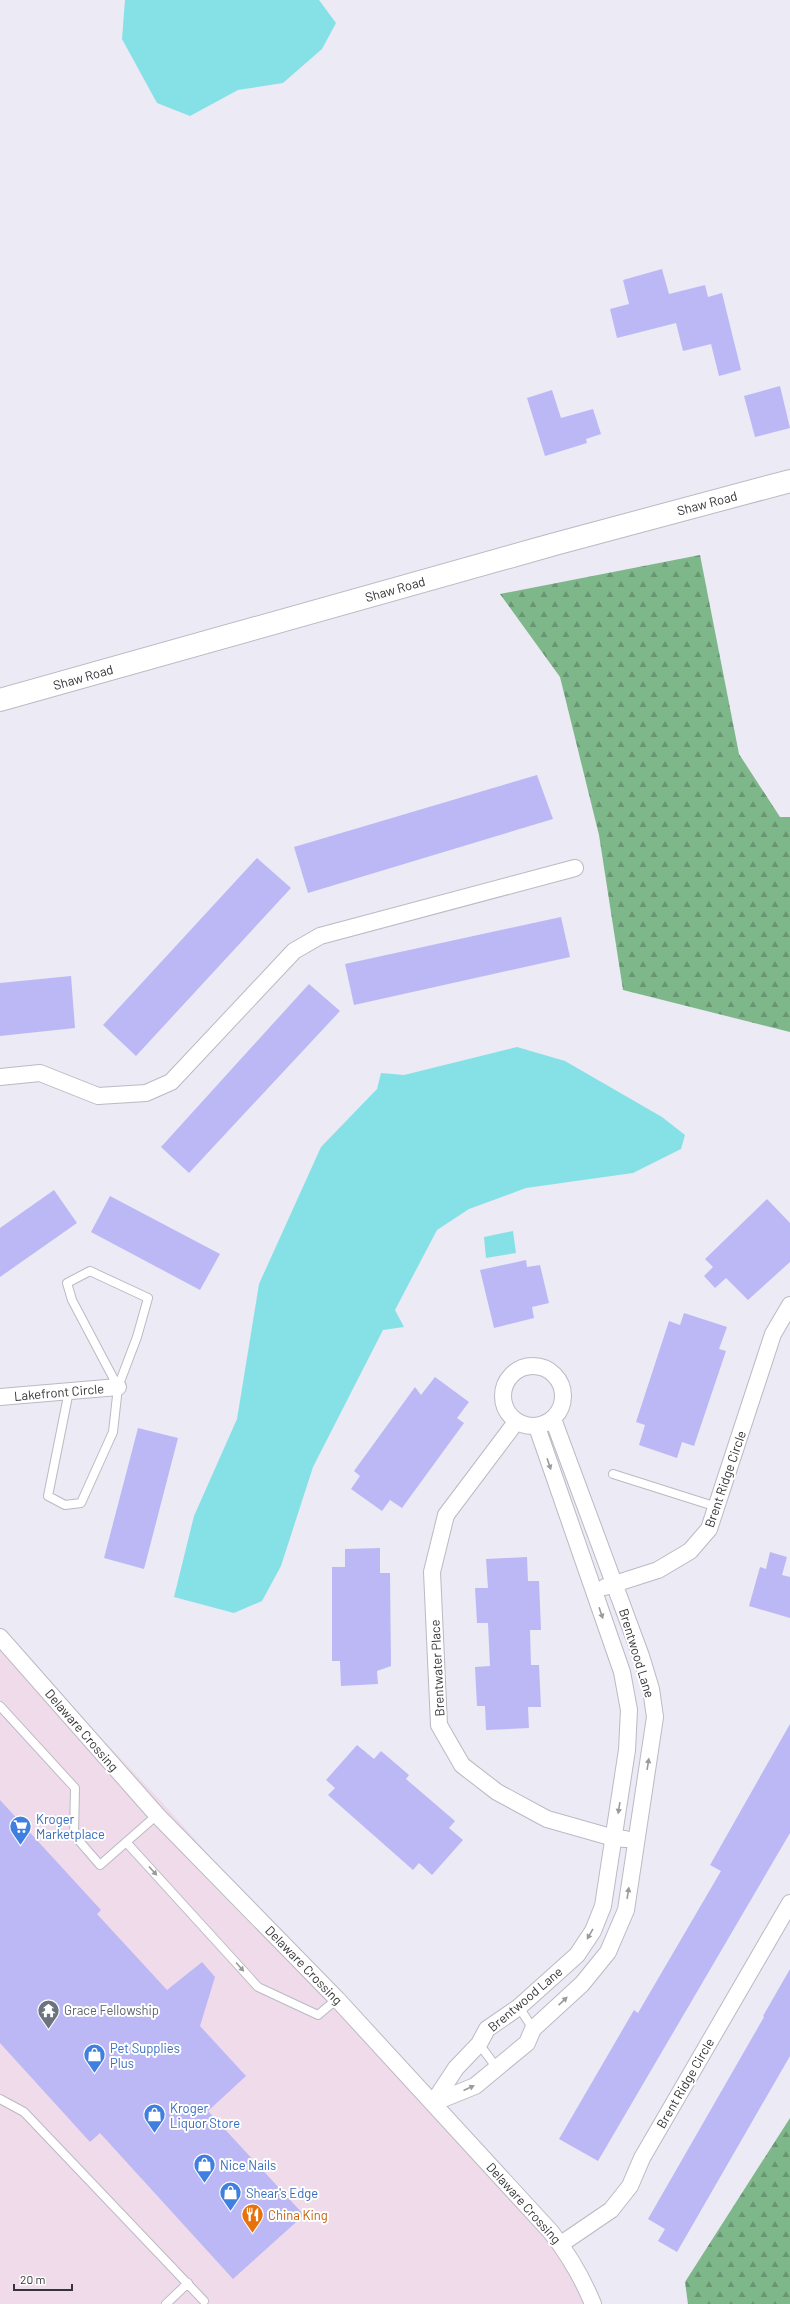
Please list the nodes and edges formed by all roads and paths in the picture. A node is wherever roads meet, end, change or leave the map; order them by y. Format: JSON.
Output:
{"nodes":[{"id":1,"x":790,"y":481,"type":"edge"},
{"id":2,"x":0,"y":700,"type":"edge"},
{"id":3,"x":574,"y":868,"type":"dead end"},
{"id":4,"x":0,"y":1077,"type":"edge"},
{"id":5,"x":790,"y":1305,"type":"edge"},
{"id":6,"x":118,"y":1387,"type":"junction"},
{"id":7,"x":69,"y":1391,"type":"junction"},
{"id":8,"x":0,"y":1397,"type":"edge"},
{"id":9,"x":553,"y":1419,"type":"junction"},
{"id":10,"x":516,"y":1422,"type":"junction"},
{"id":11,"x":536,"y":1427,"type":"junction"},
{"id":12,"x":613,"y":1474,"type":"dead end"},
{"id":13,"x":717,"y":1507,"type":"junction"},
{"id":14,"x":614,"y":1584,"type":"junction"},
{"id":15,"x":594,"y":1590,"type":"junction"},
{"id":16,"x":0,"y":1637,"type":"edge"},
{"id":17,"x":0,"y":1706,"type":"edge"},
{"id":18,"x":157,"y":1815,"type":"junction"},
{"id":19,"x":614,"y":1838,"type":"junction"},
{"id":20,"x":636,"y":1840,"type":"junction"},
{"id":21,"x":126,"y":1842,"type":"junction"},
{"id":22,"x":790,"y":1903,"type":"edge"},
{"id":23,"x":337,"y":1999,"type":"junction"},
{"id":24,"x":519,"y":2008,"type":"junction"},
{"id":25,"x":533,"y":2029,"type":"junction"},
{"id":26,"x":479,"y":2044,"type":"junction"},
{"id":27,"x":497,"y":2068,"type":"junction"},
{"id":28,"x":0,"y":2099,"type":"edge"},
{"id":29,"x":433,"y":2103,"type":"junction"},
{"id":30,"x":561,"y":2244,"type":"junction"},
{"id":31,"x":188,"y":2283,"type":"junction"},
{"id":32,"x":204,"y":2301,"type":"dead end"},
{"id":33,"x":166,"y":2304,"type":"edge"},
{"id":34,"x":593,"y":2304,"type":"edge"}],
"edges":[{"from":1,"to":2,"type":"main road","name":"Shaw Road"},
{"from":3,"to":4,"type":"street"},
{"from":5,"to":13,"type":"street","name":"Brent Ridge Circle"},
{"from":6,"to":6,"type":"lane"},
{"from":6,"to":7,"type":"street","name":"Lakefront Circle"},
{"from":6,"to":7,"type":"lane"},
{"from":7,"to":8,"type":"street","name":"Lakefront Circle"},
{"from":9,"to":10,"type":"street"},
{"from":9,"to":11,"type":"street"},
{"from":9,"to":14,"type":"street","name":"Brentwood Lane"},
{"from":10,"to":11,"type":"street"},
{"from":10,"to":19,"type":"street","name":"Brentwater Place"},
{"from":11,"to":15,"type":"street","name":"Brentwood Lane","one_way":true},
{"from":12,"to":13,"type":"lane"},
{"from":13,"to":14,"type":"street","name":"Brent Ridge Circle"},
{"from":14,"to":15,"type":"street","name":"Brent Ridge Circle"},
{"from":20,"to":14,"type":"street","name":"Brentwood Lane","one_way":true},
{"from":15,"to":19,"type":"street","name":"Brentwood Lane","one_way":true},
{"from":16,"to":18,"type":"street","name":"Delaware Crossing"},
{"from":17,"to":21,"type":"lane"},
{"from":18,"to":21,"type":"lane"},
{"from":18,"to":23,"type":"street","name":"Delaware Crossing"},
{"from":19,"to":20,"type":"street","name":"Brentwater Place"},
{"from":19,"to":24,"type":"street","name":"Brentwood Lane","one_way":true},
{"from":25,"to":20,"type":"street","name":"Brentwood Lane","one_way":true},
{"from":21,"to":23,"type":"lane","one_way":true},
{"from":22,"to":30,"type":"street","name":"Brent Ridge Circle"},
{"from":23,"to":29,"type":"street","name":"Delaware Crossing"},
{"from":24,"to":25,"type":"lane"},
{"from":24,"to":26,"type":"street","name":"Brentwood Lane"},
{"from":25,"to":27,"type":"street","name":"Brentwood Lane"},
{"from":26,"to":27,"type":"lane"},
{"from":26,"to":29,"type":"street","name":"Brentwood Lane"},
{"from":29,"to":27,"type":"street","name":"Brentwood Lane","one_way":true},
{"from":28,"to":31,"type":"lane"},
{"from":29,"to":30,"type":"street","name":"Delaware Crossing"},
{"from":30,"to":34,"type":"street","name":"Delaware Crossing"},
{"from":31,"to":32,"type":"lane"},
{"from":31,"to":33,"type":"lane"}]}
